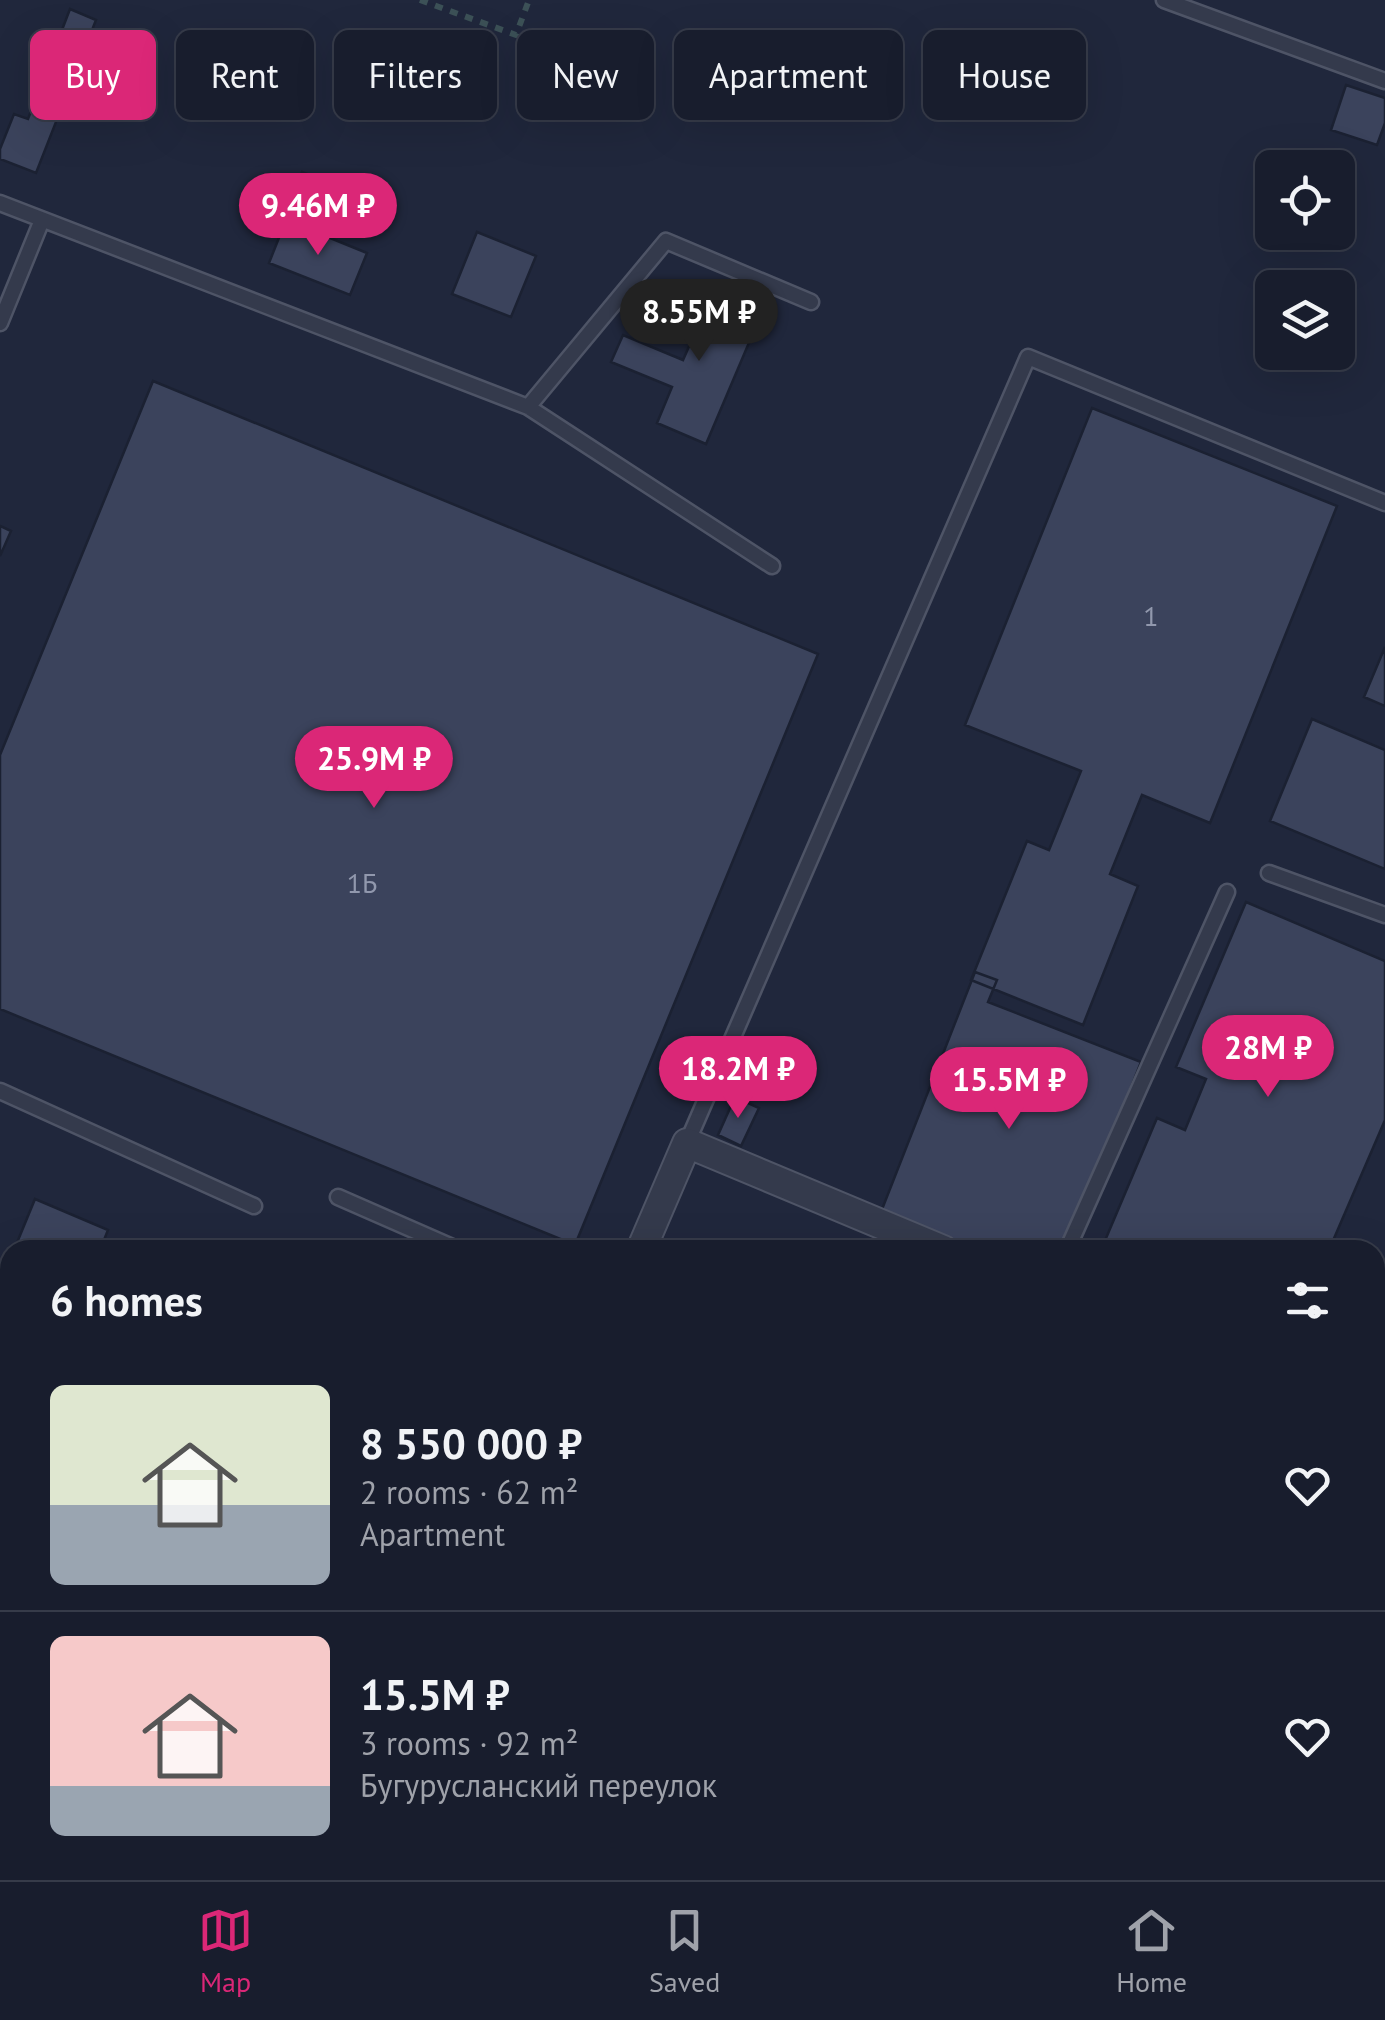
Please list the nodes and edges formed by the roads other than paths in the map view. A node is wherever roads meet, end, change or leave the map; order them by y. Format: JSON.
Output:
{"nodes":[{"id":1,"x":1164,"y":0,"type":"edge"},
{"id":2,"x":1385,"y":82,"type":"edge"},
{"id":3,"x":0,"y":203,"type":"edge"},
{"id":4,"x":42,"y":220,"type":"junction"},
{"id":5,"x":811,"y":302,"type":"dead end"},
{"id":6,"x":0,"y":323,"type":"edge"},
{"id":7,"x":528,"y":406,"type":"junction"},
{"id":8,"x":1385,"y":504,"type":"edge"},
{"id":9,"x":772,"y":566,"type":"dead end"},
{"id":10,"x":1269,"y":873,"type":"dead end"},
{"id":11,"x":1227,"y":892,"type":"dead end"},
{"id":12,"x":1385,"y":915,"type":"edge"},
{"id":13,"x":0,"y":1092,"type":"edge"},
{"id":14,"x":687,"y":1143,"type":"junction"},
{"id":15,"x":338,"y":1197,"type":"dead end"},
{"id":16,"x":254,"y":1206,"type":"dead end"},
{"id":17,"x":436,"y":1240,"type":"edge"},
{"id":18,"x":645,"y":1240,"type":"edge"},
{"id":19,"x":920,"y":1240,"type":"edge"},
{"id":20,"x":1071,"y":1240,"type":"edge"}],
"edges":[{"from":1,"to":2,"type":"lane"},
{"from":3,"to":4,"type":"lane"},
{"from":4,"to":6,"type":"lane"},
{"from":4,"to":7,"type":"lane"},
{"from":5,"to":7,"type":"lane"},
{"from":7,"to":9,"type":"lane"},
{"from":8,"to":14,"type":"lane"},
{"from":10,"to":12,"type":"lane"},
{"from":11,"to":20,"type":"lane"},
{"from":13,"to":16,"type":"lane"},
{"from":14,"to":18,"type":"street"},
{"from":14,"to":19,"type":"street"},
{"from":15,"to":17,"type":"lane"}]}
